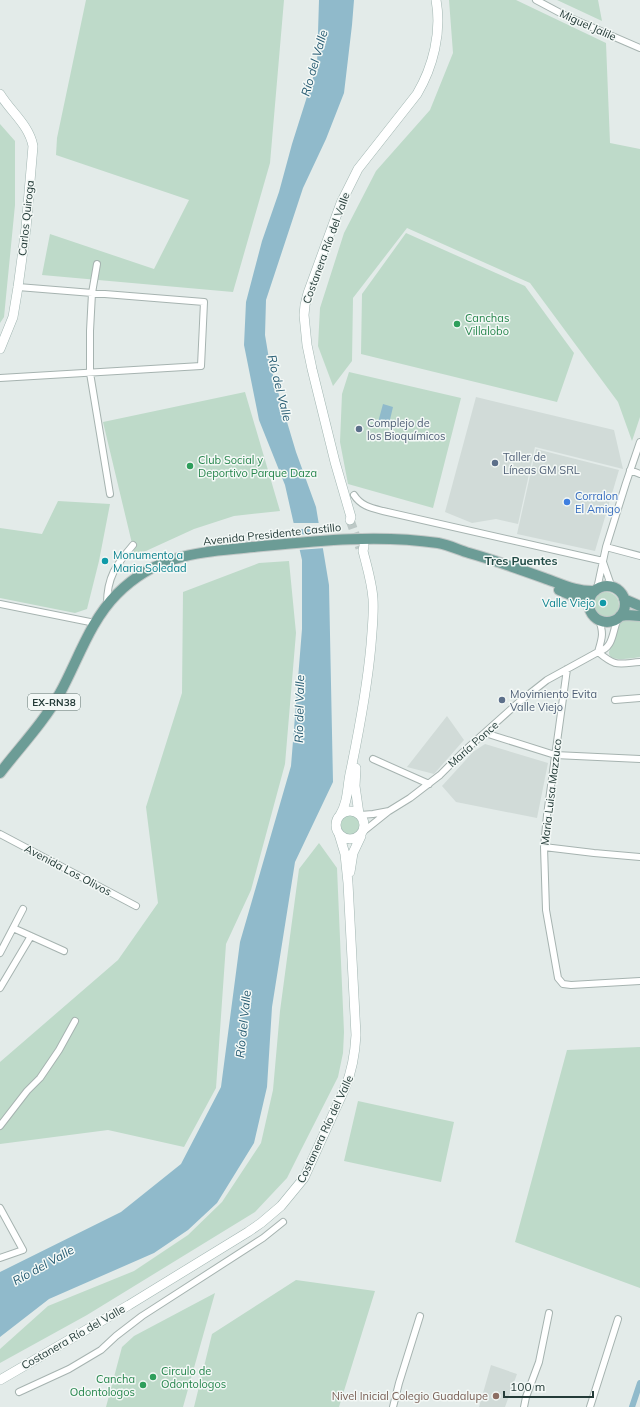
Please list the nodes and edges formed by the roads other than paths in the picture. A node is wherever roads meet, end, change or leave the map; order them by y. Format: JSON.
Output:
{"nodes":[{"id":1,"x":436,"y":0,"type":"edge"},
{"id":2,"x":536,"y":0,"type":"edge"},
{"id":3,"x":640,"y":48,"type":"edge"},
{"id":4,"x":0,"y":94,"type":"edge"},
{"id":5,"x":97,"y":264,"type":"dead end"},
{"id":6,"x":18,"y":288,"type":"junction"},
{"id":7,"x":92,"y":293,"type":"junction"},
{"id":8,"x":0,"y":349,"type":"edge"},
{"id":9,"x":90,"y":373,"type":"junction"},
{"id":10,"x":0,"y":378,"type":"edge"},
{"id":11,"x":640,"y":442,"type":"edge"},
{"id":12,"x":630,"y":470,"type":"junction"},
{"id":13,"x":640,"y":474,"type":"edge"},
{"id":14,"x":110,"y":494,"type":"dead end"},
{"id":15,"x":354,"y":495,"type":"dead end"},
{"id":16,"x":352,"y":519,"type":"tunnel mouth"},
{"id":17,"x":415,"y":541,"type":"junction"},
{"id":18,"x":133,"y":545,"type":"dead end"},
{"id":19,"x":606,"y":547,"type":"junction"},
{"id":20,"x":362,"y":549,"type":"tunnel mouth"},
{"id":21,"x":640,"y":556,"type":"edge"},
{"id":22,"x":602,"y":561,"type":"junction"},
{"id":23,"x":612,"y":588,"type":"junction"},
{"id":24,"x":596,"y":590,"type":"junction"},
{"id":25,"x":624,"y":600,"type":"junction"},
{"id":26,"x":0,"y":604,"type":"edge"},
{"id":27,"x":107,"y":606,"type":"junction"},
{"id":28,"x":589,"y":606,"type":"junction"},
{"id":29,"x":640,"y":606,"type":"edge"},
{"id":30,"x":640,"y":616,"type":"edge"},
{"id":31,"x":619,"y":617,"type":"junction"},
{"id":32,"x":599,"y":620,"type":"junction"},
{"id":33,"x":95,"y":623,"type":"junction"},
{"id":34,"x":598,"y":652,"type":"junction"},
{"id":35,"x":640,"y":662,"type":"edge"},
{"id":36,"x":567,"y":669,"type":"junction"},
{"id":37,"x":640,"y":698,"type":"edge"},
{"id":38,"x":615,"y":700,"type":"dead end"},
{"id":39,"x":485,"y":733,"type":"junction"},
{"id":40,"x":357,"y":747,"type":"junction"},
{"id":41,"x":555,"y":755,"type":"junction"},
{"id":42,"x":373,"y":759,"type":"dead end"},
{"id":43,"x":640,"y":759,"type":"edge"},
{"id":44,"x":0,"y":773,"type":"edge"},
{"id":45,"x":429,"y":784,"type":"junction"},
{"id":46,"x":389,"y":811,"type":"junction"},
{"id":47,"x":360,"y":814,"type":"junction"},
{"id":48,"x":340,"y":815,"type":"junction"},
{"id":49,"x":0,"y":834,"type":"edge"},
{"id":50,"x":339,"y":834,"type":"junction"},
{"id":51,"x":362,"y":834,"type":"junction"},
{"id":52,"x":544,"y":848,"type":"junction"},
{"id":53,"x":640,"y":857,"type":"edge"},
{"id":54,"x":348,"y":883,"type":"junction"},
{"id":55,"x":136,"y":906,"type":"dead end"},
{"id":56,"x":23,"y":909,"type":"dead end"},
{"id":57,"x":13,"y":928,"type":"junction"},
{"id":58,"x":31,"y":936,"type":"junction"},
{"id":59,"x":64,"y":951,"type":"dead end"},
{"id":60,"x":0,"y":953,"type":"edge"},
{"id":61,"x":640,"y":981,"type":"edge"},
{"id":62,"x":0,"y":988,"type":"edge"},
{"id":63,"x":75,"y":1021,"type":"dead end"},
{"id":64,"x":0,"y":1126,"type":"edge"},
{"id":65,"x":0,"y":1208,"type":"edge"},
{"id":66,"x":283,"y":1222,"type":"dead end"},
{"id":67,"x":0,"y":1258,"type":"edge"},
{"id":68,"x":549,"y":1313,"type":"dead end"},
{"id":69,"x":420,"y":1316,"type":"dead end"},
{"id":70,"x":618,"y":1319,"type":"dead end"},
{"id":71,"x":0,"y":1380,"type":"edge"},
{"id":72,"x":19,"y":1392,"type":"dead end"},
{"id":73,"x":393,"y":1407,"type":"edge"},
{"id":74,"x":524,"y":1407,"type":"edge"},
{"id":75,"x":590,"y":1407,"type":"edge"}],
"edges":[{"from":1,"to":16,"type":"main road","name":"Costanera Río del Valle"},
{"from":2,"to":3,"type":"street","name":"Miguel Jalile"},
{"from":4,"to":6,"type":"main road","name":"Carlos Quiroga"},
{"from":5,"to":7,"type":"street"},
{"from":6,"to":7,"type":"street"},
{"from":6,"to":8,"type":"main road","name":"Carlos Quiroga"},
{"from":7,"to":9,"type":"street"},
{"from":7,"to":9,"type":"street"},
{"from":9,"to":10,"type":"street"},
{"from":9,"to":14,"type":"street"},
{"from":11,"to":12,"type":"street"},
{"from":12,"to":13,"type":"street"},
{"from":12,"to":19,"type":"street"},
{"from":15,"to":22,"type":"street"},
{"from":17,"to":24,"type":"main road","name":"Avenida Presidente Castillo","number":"EX-RN38"},
{"from":17,"to":27,"type":"main road","name":"Avenida Presidente Castillo","number":"EX-RN38"},
{"from":17,"to":28,"type":"main road","name":"Avenida Presidente Castillo","number":"EX-RN38"},
{"from":18,"to":27,"type":"street"},
{"from":19,"to":21,"type":"street"},
{"from":19,"to":22,"type":"street"},
{"from":20,"to":40,"type":"main road"},
{"from":22,"to":23,"type":"street"},
{"from":22,"to":24,"type":"street"},
{"from":23,"to":24,"type":"main road","number":"EX-RN38"},
{"from":23,"to":25,"type":"main road"},
{"from":24,"to":28,"type":"main road"},
{"from":25,"to":29,"type":"main road"},
{"from":25,"to":31,"type":"main road"},
{"from":26,"to":33,"type":"street"},
{"from":27,"to":33,"type":"main road","name":"Avenida Presidente Castillo","number":"EX-RN38"},
{"from":28,"to":32,"type":"main road","number":"EX-RN38"},
{"from":30,"to":31,"type":"main road"},
{"from":31,"to":32,"type":"main road"},
{"from":31,"to":34,"type":"street","name":"María Ponce"},
{"from":32,"to":34,"type":"street"},
{"from":33,"to":44,"type":"main road","name":"Avenida Presidente Castillo","number":"EX-RN38"},
{"from":34,"to":35,"type":"street"},
{"from":34,"to":36,"type":"street","name":"María Ponce"},
{"from":36,"to":39,"type":"street","name":"María Ponce"},
{"from":36,"to":41,"type":"street","name":"Maria Luisa Mazzuco"},
{"from":37,"to":38,"type":"street"},
{"from":39,"to":41,"type":"street"},
{"from":39,"to":45,"type":"street","name":"María Ponce"},
{"from":40,"to":47,"type":"main road"},
{"from":40,"to":48,"type":"main road"},
{"from":41,"to":43,"type":"street"},
{"from":41,"to":52,"type":"street","name":"Maria Luisa Mazzuco"},
{"from":42,"to":45,"type":"street"},
{"from":45,"to":46,"type":"street","name":"María Ponce"},
{"from":46,"to":47,"type":"street","name":"María Ponce"},
{"from":46,"to":51,"type":"street","name":"María Ponce"},
{"from":47,"to":48,"type":"main road"},
{"from":47,"to":51,"type":"main road"},
{"from":48,"to":50,"type":"main road"},
{"from":49,"to":55,"type":"street","name":"Avenida Los Olivos"},
{"from":50,"to":51,"type":"main road"},
{"from":50,"to":54,"type":"main road","name":"Costanera Río del Valle"},
{"from":51,"to":54,"type":"main road","name":"Costanera Río del Valle"},
{"from":52,"to":53,"type":"street"},
{"from":52,"to":61,"type":"street","name":"Maria Luisa Mazzuco"},
{"from":54,"to":71,"type":"main road","name":"Costanera Río del Valle"},
{"from":56,"to":57,"type":"street"},
{"from":57,"to":58,"type":"street"},
{"from":57,"to":60,"type":"street"},
{"from":58,"to":59,"type":"street"},
{"from":58,"to":62,"type":"street"},
{"from":63,"to":64,"type":"street"},
{"from":65,"to":67,"type":"street"},
{"from":66,"to":72,"type":"street"},
{"from":68,"to":74,"type":"street"},
{"from":69,"to":73,"type":"street"},
{"from":70,"to":75,"type":"street"}]}
